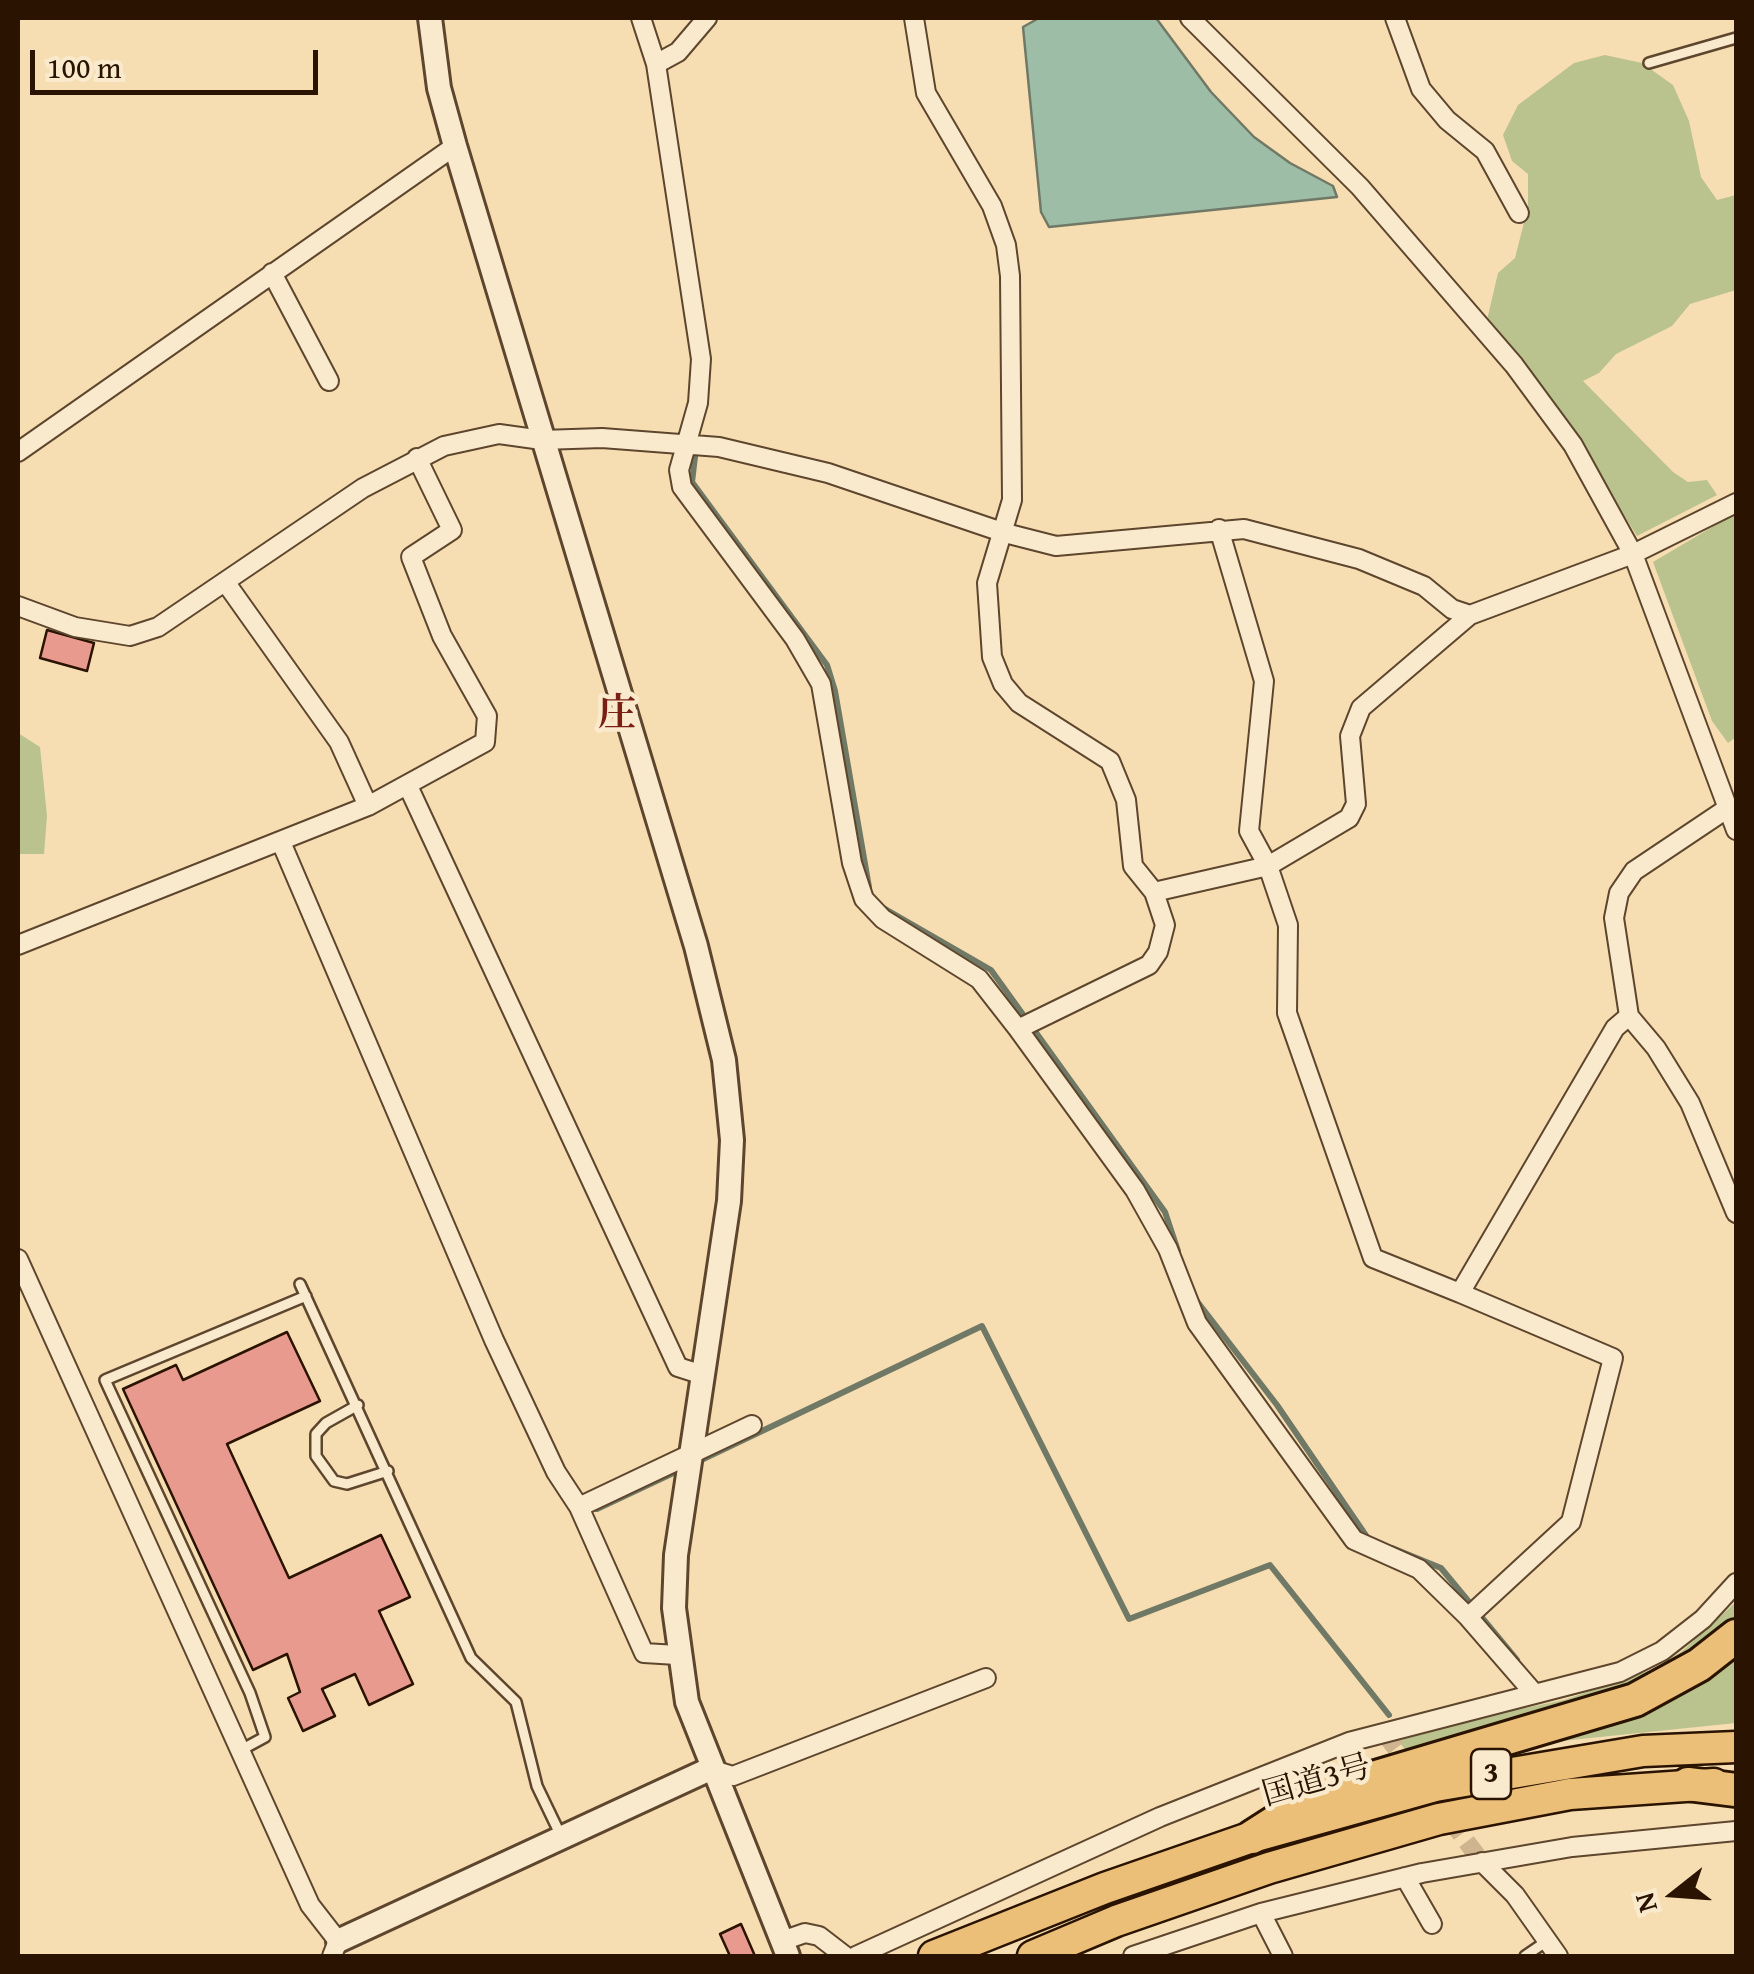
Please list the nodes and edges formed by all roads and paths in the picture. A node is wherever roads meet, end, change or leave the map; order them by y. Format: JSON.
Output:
{"nodes":[{"id":1,"x":430,"y":18,"type":"edge"},
{"id":2,"x":640,"y":18,"type":"edge"},
{"id":3,"x":707,"y":18,"type":"edge"},
{"id":4,"x":914,"y":18,"type":"edge"},
{"id":5,"x":1190,"y":18,"type":"edge"},
{"id":6,"x":1395,"y":18,"type":"edge"},
{"id":7,"x":1736,"y":38,"type":"edge"},
{"id":8,"x":1649,"y":63,"type":"dead end"},
{"id":9,"x":656,"y":64,"type":"junction"},
{"id":10,"x":455,"y":146,"type":"junction"},
{"id":11,"x":1519,"y":213,"type":"dead end"},
{"id":12,"x":272,"y":273,"type":"junction"},
{"id":13,"x":329,"y":381,"type":"dead end"},
{"id":14,"x":542,"y":440,"type":"junction"},
{"id":15,"x":686,"y":445,"type":"junction"},
{"id":16,"x":18,"y":452,"type":"edge"},
{"id":17,"x":417,"y":458,"type":"junction"},
{"id":18,"x":1736,"y":503,"type":"edge"},
{"id":19,"x":1219,"y":529,"type":"junction"},
{"id":20,"x":1005,"y":534,"type":"junction"},
{"id":21,"x":1633,"y":554,"type":"junction"},
{"id":22,"x":226,"y":583,"type":"junction"},
{"id":23,"x":18,"y":606,"type":"edge"},
{"id":24,"x":1470,"y":616,"type":"junction"},
{"id":25,"x":408,"y":786,"type":"junction"},
{"id":26,"x":368,"y":806,"type":"junction"},
{"id":27,"x":1728,"y":808,"type":"junction"},
{"id":28,"x":1736,"y":830,"type":"edge"},
{"id":29,"x":280,"y":842,"type":"junction"},
{"id":30,"x":1268,"y":866,"type":"junction"},
{"id":31,"x":1154,"y":892,"type":"junction"},
{"id":32,"x":18,"y":945,"type":"edge"},
{"id":33,"x":1629,"y":1016,"type":"junction"},
{"id":34,"x":1018,"y":1028,"type":"junction"},
{"id":35,"x":1736,"y":1214,"type":"edge"},
{"id":36,"x":18,"y":1259,"type":"edge"},
{"id":37,"x":300,"y":1284,"type":"dead end"},
{"id":38,"x":1460,"y":1293,"type":"junction"},
{"id":39,"x":306,"y":1296,"type":"junction"},
{"id":40,"x":704,"y":1375,"type":"junction"},
{"id":41,"x":358,"y":1405,"type":"junction"},
{"id":42,"x":752,"y":1426,"type":"dead end"},
{"id":43,"x":691,"y":1456,"type":"junction"},
{"id":44,"x":388,"y":1471,"type":"junction"},
{"id":45,"x":578,"y":1507,"type":"junction"},
{"id":46,"x":1736,"y":1583,"type":"edge"},
{"id":47,"x":1468,"y":1617,"type":"junction"},
{"id":48,"x":1736,"y":1636,"type":"edge"},
{"id":49,"x":677,"y":1655,"type":"junction"},
{"id":50,"x":986,"y":1678,"type":"dead end"},
{"id":51,"x":1533,"y":1692,"type":"junction"},
{"id":52,"x":1736,"y":1747,"type":"edge"},
{"id":53,"x":241,"y":1750,"type":"junction"},
{"id":54,"x":710,"y":1770,"type":"junction"},
{"id":55,"x":1688,"y":1784,"type":"joint"},
{"id":56,"x":1736,"y":1787,"type":"edge"},
{"id":57,"x":1736,"y":1831,"type":"edge"},
{"id":58,"x":561,"y":1836,"type":"junction"},
{"id":59,"x":1252,"y":1837,"type":"junction"},
{"id":60,"x":1482,"y":1862,"type":"junction"},
{"id":61,"x":1404,"y":1877,"type":"junction"},
{"id":62,"x":1261,"y":1913,"type":"junction"},
{"id":63,"x":1432,"y":1924,"type":"dead end"},
{"id":64,"x":335,"y":1949,"type":"edge"},
{"id":65,"x":785,"y":1949,"type":"edge"},
{"id":66,"x":1552,"y":1949,"type":"edge"},
{"id":67,"x":845,"y":1956,"type":"edge"},
{"id":68,"x":856,"y":1956,"type":"edge"},
{"id":69,"x":934,"y":1956,"type":"edge"},
{"id":70,"x":1033,"y":1956,"type":"edge"},
{"id":71,"x":1133,"y":1956,"type":"edge"},
{"id":72,"x":1282,"y":1956,"type":"edge"},
{"id":73,"x":1525,"y":1956,"type":"edge"}],
"edges":[{"from":1,"to":10,"type":"street"},
{"from":2,"to":9,"type":"street"},
{"from":3,"to":9,"type":"street"},
{"from":4,"to":20,"type":"street"},
{"from":5,"to":21,"type":"street"},
{"from":6,"to":11,"type":"street"},
{"from":7,"to":8,"type":"lane"},
{"from":9,"to":15,"type":"street"},
{"from":10,"to":12,"type":"street"},
{"from":10,"to":14,"type":"street"},
{"from":12,"to":13,"type":"street"},
{"from":12,"to":16,"type":"street"},
{"from":14,"to":15,"type":"street"},
{"from":14,"to":17,"type":"street"},
{"from":14,"to":40,"type":"street"},
{"from":15,"to":20,"type":"street"},
{"from":15,"to":34,"type":"street"},
{"from":17,"to":22,"type":"street"},
{"from":17,"to":25,"type":"street"},
{"from":18,"to":21,"type":"street"},
{"from":19,"to":20,"type":"street"},
{"from":19,"to":24,"type":"street"},
{"from":19,"to":30,"type":"street"},
{"from":20,"to":31,"type":"street"},
{"from":21,"to":24,"type":"street"},
{"from":21,"to":27,"type":"street"},
{"from":22,"to":23,"type":"street"},
{"from":22,"to":26,"type":"street"},
{"from":24,"to":30,"type":"street"},
{"from":25,"to":26,"type":"street"},
{"from":25,"to":40,"type":"street"},
{"from":26,"to":29,"type":"street"},
{"from":27,"to":28,"type":"street"},
{"from":27,"to":33,"type":"street"},
{"from":29,"to":32,"type":"street"},
{"from":29,"to":45,"type":"street"},
{"from":30,"to":31,"type":"street"},
{"from":30,"to":38,"type":"street"},
{"from":31,"to":34,"type":"street"},
{"from":33,"to":35,"type":"street"},
{"from":33,"to":38,"type":"street"},
{"from":34,"to":47,"type":"street"},
{"from":36,"to":53,"type":"street"},
{"from":37,"to":39,"type":"lane"},
{"from":38,"to":47,"type":"street"},
{"from":39,"to":41,"type":"lane"},
{"from":39,"to":53,"type":"lane"},
{"from":40,"to":43,"type":"street"},
{"from":41,"to":44,"type":"lane"},
{"from":41,"to":44,"type":"lane"},
{"from":42,"to":43,"type":"street"},
{"from":43,"to":45,"type":"street"},
{"from":43,"to":49,"type":"street"},
{"from":44,"to":58,"type":"lane"},
{"from":45,"to":49,"type":"street"},
{"from":46,"to":51,"type":"street"},
{"from":47,"to":51,"type":"street"},
{"from":48,"to":59,"type":"highway"},
{"from":49,"to":54,"type":"street"},
{"from":50,"to":54,"type":"street"},
{"from":51,"to":68,"type":"street"},
{"from":52,"to":59,"type":"highway","name":"国道3号","number":"3"},
{"from":53,"to":64,"type":"street"},
{"from":54,"to":58,"type":"street"},
{"from":54,"to":65,"type":"street"},
{"from":55,"to":56,"type":"highway"},
{"from":55,"to":70,"type":"highway","number":"3"},
{"from":57,"to":60,"type":"street"},
{"from":58,"to":64,"type":"street"},
{"from":59,"to":69,"type":"highway","name":"国道3号","number":"3"},
{"from":60,"to":61,"type":"street"},
{"from":60,"to":66,"type":"street"},
{"from":61,"to":62,"type":"street"},
{"from":61,"to":63,"type":"street"},
{"from":62,"to":71,"type":"street"},
{"from":62,"to":72,"type":"street"},
{"from":65,"to":67,"type":"street"},
{"from":66,"to":73,"type":"lane"}]}
